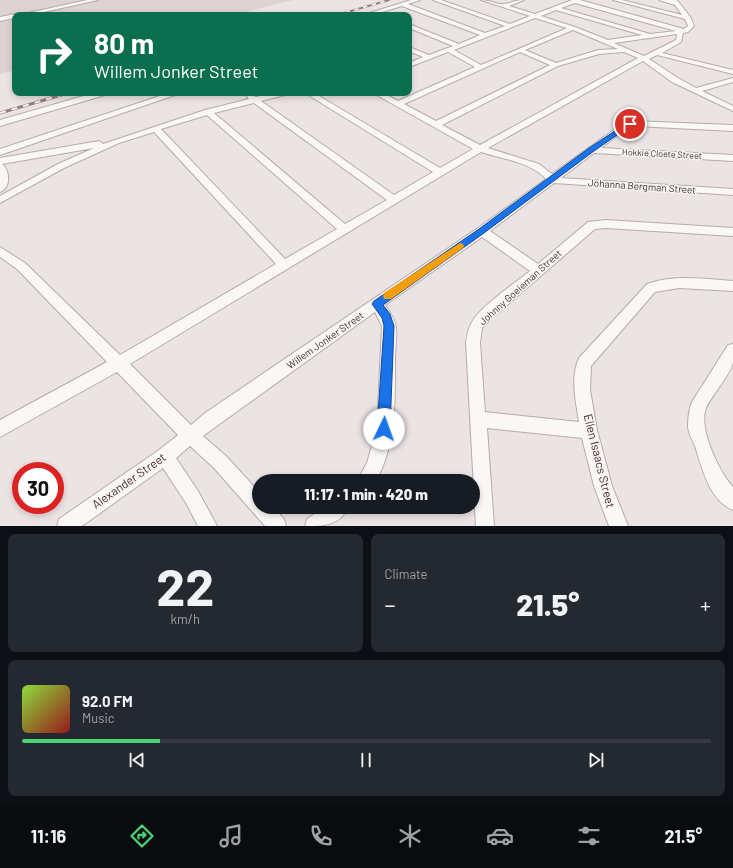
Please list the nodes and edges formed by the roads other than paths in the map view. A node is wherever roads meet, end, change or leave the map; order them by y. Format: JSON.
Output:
{"nodes":[{"id":1,"x":95,"y":0,"type":"edge"},
{"id":2,"x":416,"y":0,"type":"edge"},
{"id":3,"x":436,"y":0,"type":"edge"},
{"id":4,"x":484,"y":0,"type":"edge"},
{"id":5,"x":521,"y":0,"type":"edge"},
{"id":6,"x":576,"y":0,"type":"edge"},
{"id":7,"x":616,"y":0,"type":"edge"},
{"id":8,"x":662,"y":0,"type":"edge"},
{"id":9,"x":675,"y":2,"type":"edge"},
{"id":10,"x":402,"y":4,"type":"junction"},
{"id":11,"x":504,"y":6,"type":"junction"},
{"id":12,"x":556,"y":8,"type":"junction"},
{"id":13,"x":37,"y":12,"type":"edge"},
{"id":14,"x":376,"y":12,"type":"edge"},
{"id":15,"x":536,"y":16,"type":"junction"},
{"id":16,"x":12,"y":17,"type":"edge"},
{"id":17,"x":688,"y":18,"type":"junction"},
{"id":18,"x":0,"y":19,"type":"edge"},
{"id":19,"x":511,"y":26,"type":"junction"},
{"id":20,"x":412,"y":27,"type":"edge"},
{"id":21,"x":573,"y":28,"type":"junction"},
{"id":22,"x":683,"y":32,"type":"junction"},
{"id":23,"x":487,"y":36,"type":"junction"},
{"id":24,"x":652,"y":37,"type":"junction"},
{"id":25,"x":607,"y":42,"type":"junction"},
{"id":26,"x":459,"y":46,"type":"junction"},
{"id":27,"x":412,"y":50,"type":"edge"},
{"id":28,"x":449,"y":50,"type":"junction"},
{"id":29,"x":520,"y":50,"type":"junction"},
{"id":30,"x":630,"y":52,"type":"junction"},
{"id":31,"x":656,"y":53,"type":"junction"},
{"id":32,"x":428,"y":57,"type":"junction"},
{"id":33,"x":643,"y":58,"type":"junction"},
{"id":34,"x":412,"y":64,"type":"edge"},
{"id":35,"x":556,"y":65,"type":"junction"},
{"id":36,"x":480,"y":67,"type":"junction"},
{"id":37,"x":733,"y":72,"type":"edge"},
{"id":38,"x":733,"y":80,"type":"edge"},
{"id":39,"x":696,"y":90,"type":"junction"},
{"id":40,"x":92,"y":96,"type":"edge"},
{"id":41,"x":168,"y":96,"type":"edge"},
{"id":42,"x":250,"y":96,"type":"edge"},
{"id":43,"x":268,"y":96,"type":"edge"},
{"id":44,"x":314,"y":96,"type":"edge"},
{"id":45,"x":383,"y":96,"type":"edge"},
{"id":46,"x":254,"y":99,"type":"junction"},
{"id":47,"x":731,"y":99,"type":"dead end"},
{"id":48,"x":719,"y":102,"type":"junction"},
{"id":49,"x":398,"y":104,"type":"junction"},
{"id":50,"x":733,"y":109,"type":"edge"},
{"id":51,"x":208,"y":112,"type":"junction"},
{"id":52,"x":0,"y":123,"type":"edge"},
{"id":53,"x":435,"y":124,"type":"junction"},
{"id":54,"x":733,"y":128,"type":"edge"},
{"id":55,"x":156,"y":129,"type":"junction"},
{"id":56,"x":116,"y":142,"type":"junction"},
{"id":57,"x":480,"y":149,"type":"junction"},
{"id":58,"x":591,"y":150,"type":"junction"},
{"id":59,"x":0,"y":152,"type":"edge"},
{"id":60,"x":733,"y":158,"type":"edge"},
{"id":61,"x":0,"y":161,"type":"edge"},
{"id":62,"x":0,"y":166,"type":"edge"},
{"id":63,"x":441,"y":173,"type":"junction"},
{"id":64,"x":552,"y":180,"type":"junction"},
{"id":65,"x":0,"y":189,"type":"edge"},
{"id":66,"x":733,"y":192,"type":"edge"},
{"id":67,"x":0,"y":200,"type":"edge"},
{"id":68,"x":394,"y":200,"type":"junction"},
{"id":69,"x":344,"y":230,"type":"junction"},
{"id":70,"x":482,"y":231,"type":"junction"},
{"id":71,"x":733,"y":232,"type":"edge"},
{"id":72,"x":0,"y":251,"type":"edge"},
{"id":73,"x":284,"y":264,"type":"junction"},
{"id":74,"x":538,"y":270,"type":"junction"},
{"id":75,"x":733,"y":286,"type":"edge"},
{"id":76,"x":377,"y":304,"type":"junction"},
{"id":77,"x":733,"y":350,"type":"edge"},
{"id":78,"x":119,"y":363,"type":"junction"},
{"id":79,"x":479,"y":419,"type":"junction"},
{"id":80,"x":0,"y":428,"type":"edge"},
{"id":81,"x":589,"y":431,"type":"junction"},
{"id":82,"x":190,"y":435,"type":"junction"},
{"id":83,"x":165,"y":456,"type":"junction"},
{"id":84,"x":371,"y":474,"type":"edge"},
{"id":85,"x":252,"y":497,"type":"edge"},
{"id":86,"x":733,"y":501,"type":"edge"},
{"id":87,"x":267,"y":514,"type":"edge"},
{"id":88,"x":329,"y":514,"type":"edge"},
{"id":89,"x":66,"y":526,"type":"edge"},
{"id":90,"x":208,"y":526,"type":"edge"},
{"id":91,"x":277,"y":526,"type":"edge"},
{"id":92,"x":314,"y":526,"type":"edge"},
{"id":93,"x":485,"y":526,"type":"edge"},
{"id":94,"x":619,"y":526,"type":"edge"}],
"edges":[{"from":1,"to":13,"type":"street"},
{"from":2,"to":10,"type":"street"},
{"from":3,"to":19,"type":"street"},
{"from":4,"to":11,"type":"street"},
{"from":5,"to":11,"type":"street"},
{"from":6,"to":12,"type":"street"},
{"from":6,"to":22,"type":"street"},
{"from":7,"to":17,"type":"street"},
{"from":8,"to":9,"type":"street"},
{"from":9,"to":17,"type":"street"},
{"from":10,"to":14,"type":"street"},
{"from":10,"to":23,"type":"street"},
{"from":11,"to":15,"type":"street"},
{"from":12,"to":15,"type":"street"},
{"from":12,"to":24,"type":"street"},
{"from":15,"to":19,"type":"street"},
{"from":15,"to":21,"type":"street"},
{"from":16,"to":18,"type":"street"},
{"from":17,"to":22,"type":"street"},
{"from":19,"to":23,"type":"street"},
{"from":20,"to":26,"type":"street"},
{"from":21,"to":25,"type":"street"},
{"from":21,"to":29,"type":"street"},
{"from":22,"to":24,"type":"street"},
{"from":22,"to":31,"type":"street"},
{"from":23,"to":26,"type":"street"},
{"from":24,"to":25,"type":"street"},
{"from":25,"to":30,"type":"street"},
{"from":26,"to":28,"type":"street"},
{"from":27,"to":32,"type":"street"},
{"from":28,"to":32,"type":"street"},
{"from":28,"to":36,"type":"street"},
{"from":29,"to":35,"type":"street"},
{"from":29,"to":36,"type":"street"},
{"from":30,"to":33,"type":"street"},
{"from":30,"to":35,"type":"street"},
{"from":31,"to":33,"type":"street"},
{"from":31,"to":37,"type":"street"},
{"from":32,"to":34,"type":"street"},
{"from":33,"to":39,"type":"street"},
{"from":33,"to":57,"type":"street"},
{"from":35,"to":53,"type":"street"},
{"from":36,"to":49,"type":"street"},
{"from":38,"to":39,"type":"street"},
{"from":39,"to":48,"type":"street"},
{"from":40,"to":52,"type":"street"},
{"from":41,"to":59,"type":"street"},
{"from":42,"to":46,"type":"street"},
{"from":43,"to":46,"type":"street"},
{"from":44,"to":63,"type":"street"},
{"from":45,"to":49,"type":"street"},
{"from":46,"to":51,"type":"street"},
{"from":46,"to":68,"type":"street"},
{"from":47,"to":48,"type":"street"},
{"from":48,"to":50,"type":"street"},
{"from":49,"to":53,"type":"street"},
{"from":51,"to":55,"type":"street"},
{"from":51,"to":69,"type":"street"},
{"from":53,"to":57,"type":"street"},
{"from":54,"to":58,"type":"street","name":"Willem Jonker Street"},
{"from":55,"to":56,"type":"street"},
{"from":55,"to":73,"type":"street"},
{"from":56,"to":61,"type":"street"},
{"from":56,"to":67,"type":"street"},
{"from":57,"to":63,"type":"street"},
{"from":57,"to":64,"type":"street"},
{"from":58,"to":60,"type":"street","name":"Hokkie Cloete Street"},
{"from":58,"to":64,"type":"street","name":"Willem Jonker Street"},
{"from":62,"to":65,"type":"street"},
{"from":63,"to":68,"type":"street"},
{"from":64,"to":66,"type":"street","name":"Johanna Bergman Street"},
{"from":64,"to":70,"type":"street","name":"Willem Jonker Street"},
{"from":68,"to":69,"type":"street"},
{"from":69,"to":73,"type":"street"},
{"from":70,"to":74,"type":"street"},
{"from":70,"to":76,"type":"street","name":"Willem Jonker Street"},
{"from":71,"to":74,"type":"street","name":"Johnny Goeieman Street"},
{"from":72,"to":78,"type":"street"},
{"from":73,"to":78,"type":"street"},
{"from":74,"to":79,"type":"street","name":"Johnny Goeieman Street"},
{"from":75,"to":81,"type":"street","name":"Ellen Isaacs Street"},
{"from":76,"to":82,"type":"street","name":"Willem Jonker Street"},
{"from":76,"to":84,"type":"street"},
{"from":77,"to":86,"type":"street"},
{"from":78,"to":80,"type":"street"},
{"from":78,"to":82,"type":"street"},
{"from":79,"to":81,"type":"street"},
{"from":79,"to":93,"type":"street","name":"Johnny Goeieman Street"},
{"from":81,"to":94,"type":"street","name":"Ellen Isaacs Street"},
{"from":82,"to":83,"type":"street","name":"Alexander Street"},
{"from":82,"to":85,"type":"street"},
{"from":83,"to":89,"type":"street","name":"Alexander Street"},
{"from":83,"to":90,"type":"street"},
{"from":87,"to":91,"type":"street"},
{"from":88,"to":92,"type":"street"}]}
